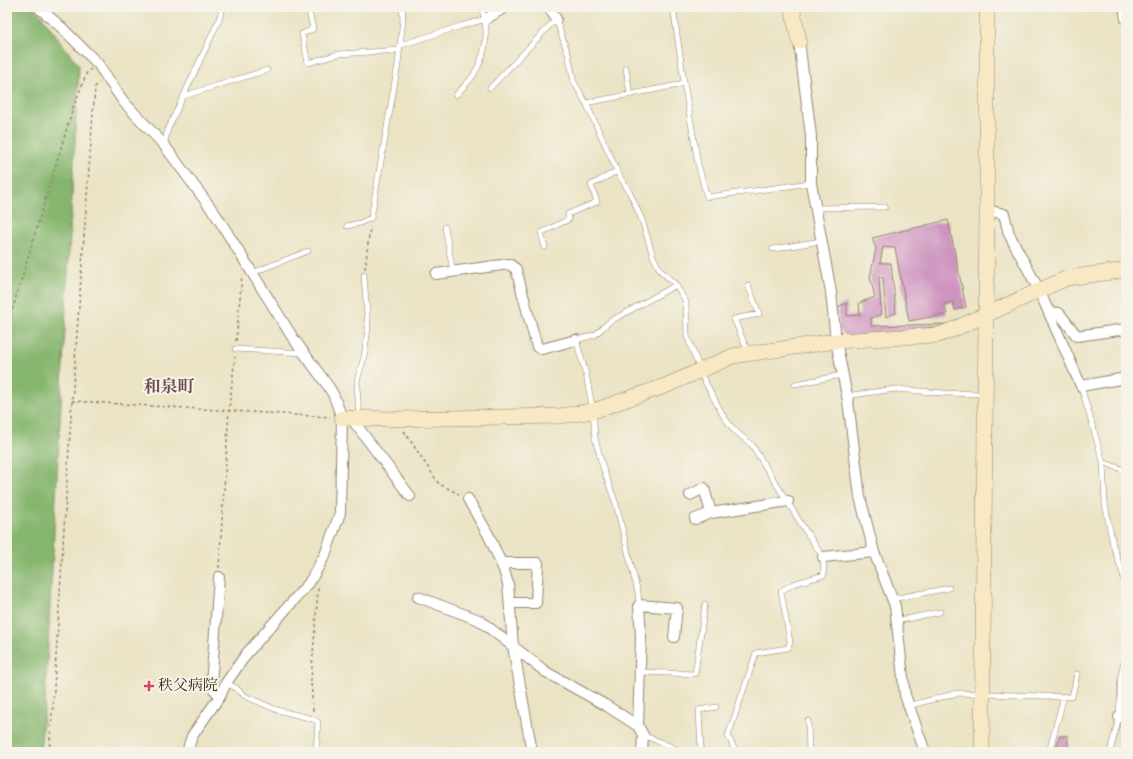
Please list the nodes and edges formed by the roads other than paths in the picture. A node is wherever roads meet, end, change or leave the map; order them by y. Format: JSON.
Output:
{"nodes":[{"id":1,"x":38,"y":7,"type":"edge"},
{"id":2,"x":224,"y":7,"type":"edge"},
{"id":3,"x":308,"y":7,"type":"edge"},
{"id":4,"x":402,"y":7,"type":"edge"},
{"id":5,"x":481,"y":7,"type":"edge"},
{"id":6,"x":505,"y":7,"type":"edge"},
{"id":7,"x":549,"y":7,"type":"edge"},
{"id":8,"x":673,"y":7,"type":"edge"},
{"id":9,"x":792,"y":7,"type":"edge"},
{"id":10,"x":987,"y":7,"type":"edge"},
{"id":11,"x":1124,"y":7,"type":"edge"},
{"id":12,"x":486,"y":19,"type":"junction"},
{"id":13,"x":556,"y":19,"type":"junction"},
{"id":14,"x":1126,"y":19,"type":"edge"},
{"id":15,"x":799,"y":41,"type":"joint"},
{"id":16,"x":400,"y":48,"type":"junction"},
{"id":17,"x":626,"y":68,"type":"dead end"},
{"id":18,"x":267,"y":70,"type":"dead end"},
{"id":19,"x":684,"y":82,"type":"junction"},
{"id":20,"x":490,"y":88,"type":"dead end"},
{"id":21,"x":630,"y":94,"type":"junction"},
{"id":22,"x":456,"y":95,"type":"dead end"},
{"id":23,"x":184,"y":96,"type":"junction"},
{"id":24,"x":586,"y":103,"type":"junction"},
{"id":25,"x":164,"y":145,"type":"junction"},
{"id":26,"x":617,"y":171,"type":"junction"},
{"id":27,"x":811,"y":183,"type":"junction"},
{"id":28,"x":885,"y":206,"type":"dead end"},
{"id":29,"x":815,"y":208,"type":"junction"},
{"id":30,"x":987,"y":210,"type":"junction"},
{"id":31,"x":347,"y":226,"type":"dead end"},
{"id":32,"x":445,"y":227,"type":"dead end"},
{"id":33,"x":821,"y":241,"type":"junction"},
{"id":34,"x":545,"y":247,"type":"dead end"},
{"id":35,"x":773,"y":249,"type":"dead end"},
{"id":36,"x":308,"y":251,"type":"dead end"},
{"id":37,"x":1126,"y":270,"type":"edge"},
{"id":38,"x":453,"y":272,"type":"junction"},
{"id":39,"x":252,"y":273,"type":"junction"},
{"id":40,"x":436,"y":274,"type":"dead end"},
{"id":41,"x":364,"y":275,"type":"road end"},
{"id":42,"x":676,"y":284,"type":"junction"},
{"id":43,"x":748,"y":285,"type":"dead end"},
{"id":44,"x":1039,"y":290,"type":"junction"},
{"id":45,"x":1049,"y":312,"type":"junction"},
{"id":46,"x":985,"y":315,"type":"junction"},
{"id":47,"x":1126,"y":329,"type":"edge"},
{"id":48,"x":576,"y":340,"type":"junction"},
{"id":49,"x":836,"y":341,"type":"junction"},
{"id":50,"x":235,"y":349,"type":"road end"},
{"id":51,"x":305,"y":353,"type":"junction"},
{"id":52,"x":748,"y":353,"type":"junction"},
{"id":53,"x":700,"y":370,"type":"junction"},
{"id":54,"x":842,"y":375,"type":"junction"},
{"id":55,"x":1126,"y":378,"type":"edge"},
{"id":56,"x":795,"y":384,"type":"dead end"},
{"id":57,"x":1081,"y":386,"type":"junction"},
{"id":58,"x":985,"y":394,"type":"junction"},
{"id":59,"x":846,"y":396,"type":"junction"},
{"id":60,"x":593,"y":411,"type":"junction"},
{"id":61,"x":351,"y":418,"type":"junction"},
{"id":62,"x":1103,"y":462,"type":"junction"},
{"id":63,"x":1126,"y":471,"type":"edge"},
{"id":64,"x":690,"y":495,"type":"dead end"},
{"id":65,"x":410,"y":496,"type":"dead end"},
{"id":66,"x":468,"y":499,"type":"road end"},
{"id":67,"x":788,"y":501,"type":"junction"},
{"id":68,"x":711,"y":513,"type":"junction"},
{"id":69,"x":695,"y":519,"type":"dead end"},
{"id":70,"x":874,"y":552,"type":"junction"},
{"id":71,"x":823,"y":557,"type":"junction"},
{"id":72,"x":501,"y":562,"type":"junction"},
{"id":73,"x":219,"y":577,"type":"road end"},
{"id":74,"x":949,"y":588,"type":"dead end"},
{"id":75,"x":1126,"y":596,"type":"edge"},
{"id":76,"x":418,"y":597,"type":"dead end"},
{"id":77,"x":892,"y":598,"type":"junction"},
{"id":78,"x":510,"y":604,"type":"junction"},
{"id":79,"x":705,"y":604,"type":"dead end"},
{"id":80,"x":638,"y":605,"type":"junction"},
{"id":81,"x":940,"y":612,"type":"dead end"},
{"id":82,"x":897,"y":621,"type":"junction"},
{"id":83,"x":674,"y":637,"type":"dead end"},
{"id":84,"x":513,"y":646,"type":"junction"},
{"id":85,"x":1126,"y":654,"type":"edge"},
{"id":86,"x":640,"y":672,"type":"junction"},
{"id":87,"x":1077,"y":674,"type":"dead end"},
{"id":88,"x":226,"y":683,"type":"junction"},
{"id":89,"x":983,"y":693,"type":"junction"},
{"id":90,"x":220,"y":696,"type":"junction"},
{"id":91,"x":1064,"y":696,"type":"junction"},
{"id":92,"x":908,"y":706,"type":"junction"},
{"id":93,"x":716,"y":707,"type":"dead end"},
{"id":94,"x":1123,"y":717,"type":"edge"},
{"id":95,"x":808,"y":721,"type":"dead end"},
{"id":96,"x":638,"y":726,"type":"junction"},
{"id":97,"x":643,"y":735,"type":"junction"},
{"id":98,"x":188,"y":752,"type":"edge"},
{"id":99,"x":316,"y":752,"type":"edge"},
{"id":100,"x":532,"y":752,"type":"edge"},
{"id":101,"x":642,"y":752,"type":"edge"},
{"id":102,"x":684,"y":752,"type":"edge"},
{"id":103,"x":701,"y":752,"type":"edge"},
{"id":104,"x":733,"y":752,"type":"edge"},
{"id":105,"x":809,"y":752,"type":"edge"},
{"id":106,"x":925,"y":752,"type":"edge"},
{"id":107,"x":982,"y":752,"type":"edge"},
{"id":108,"x":1048,"y":752,"type":"edge"},
{"id":109,"x":1110,"y":752,"type":"edge"}],
"edges":[{"from":1,"to":25,"type":"street"},
{"from":2,"to":23,"type":"lane"},
{"from":3,"to":16,"type":"lane"},
{"from":4,"to":16,"type":"lane"},
{"from":5,"to":12,"type":"lane"},
{"from":6,"to":12,"type":"street"},
{"from":7,"to":13,"type":"street"},
{"from":8,"to":19,"type":"lane"},
{"from":9,"to":15,"type":"street"},
{"from":10,"to":30,"type":"street"},
{"from":11,"to":14,"type":"street"},
{"from":12,"to":16,"type":"lane"},
{"from":12,"to":22,"type":"lane"},
{"from":13,"to":20,"type":"lane"},
{"from":13,"to":24,"type":"lane"},
{"from":15,"to":27,"type":"street"},
{"from":16,"to":31,"type":"lane"},
{"from":17,"to":21,"type":"lane"},
{"from":18,"to":23,"type":"lane"},
{"from":19,"to":21,"type":"lane"},
{"from":19,"to":27,"type":"lane"},
{"from":21,"to":24,"type":"lane"},
{"from":23,"to":25,"type":"lane"},
{"from":24,"to":26,"type":"lane"},
{"from":25,"to":39,"type":"street"},
{"from":26,"to":34,"type":"lane"},
{"from":26,"to":42,"type":"lane"},
{"from":27,"to":29,"type":"street"},
{"from":28,"to":29,"type":"lane"},
{"from":29,"to":33,"type":"street"},
{"from":30,"to":44,"type":"street"},
{"from":30,"to":46,"type":"street"},
{"from":32,"to":38,"type":"lane"},
{"from":33,"to":35,"type":"lane"},
{"from":33,"to":49,"type":"street"},
{"from":36,"to":39,"type":"lane"},
{"from":37,"to":44,"type":"street"},
{"from":38,"to":40,"type":"street"},
{"from":38,"to":48,"type":"street"},
{"from":39,"to":51,"type":"street"},
{"from":41,"to":61,"type":"lane"},
{"from":42,"to":48,"type":"lane"},
{"from":42,"to":53,"type":"lane"},
{"from":43,"to":52,"type":"lane"},
{"from":44,"to":45,"type":"street"},
{"from":44,"to":46,"type":"street"},
{"from":45,"to":47,"type":"street"},
{"from":45,"to":57,"type":"street"},
{"from":46,"to":49,"type":"street"},
{"from":46,"to":58,"type":"street"},
{"from":48,"to":60,"type":"lane"},
{"from":49,"to":52,"type":"street"},
{"from":49,"to":54,"type":"street"},
{"from":50,"to":51,"type":"lane"},
{"from":51,"to":61,"type":"street"},
{"from":52,"to":53,"type":"street"},
{"from":53,"to":60,"type":"street"},
{"from":53,"to":67,"type":"lane"},
{"from":54,"to":56,"type":"lane"},
{"from":54,"to":59,"type":"street"},
{"from":55,"to":57,"type":"street"},
{"from":57,"to":62,"type":"lane"},
{"from":58,"to":59,"type":"lane"},
{"from":58,"to":89,"type":"street"},
{"from":59,"to":70,"type":"street"},
{"from":60,"to":61,"type":"street"},
{"from":60,"to":80,"type":"lane"},
{"from":61,"to":65,"type":"street"},
{"from":61,"to":88,"type":"street"},
{"from":62,"to":63,"type":"lane"},
{"from":62,"to":75,"type":"lane"},
{"from":64,"to":68,"type":"street"},
{"from":66,"to":72,"type":"street"},
{"from":67,"to":68,"type":"street"},
{"from":67,"to":71,"type":"lane"},
{"from":68,"to":69,"type":"street"},
{"from":70,"to":71,"type":"street"},
{"from":70,"to":77,"type":"street"},
{"from":71,"to":104,"type":"lane"},
{"from":72,"to":78,"type":"street"},
{"from":72,"to":78,"type":"street"},
{"from":73,"to":90,"type":"street"},
{"from":74,"to":77,"type":"lane"},
{"from":76,"to":84,"type":"street"},
{"from":77,"to":82,"type":"street"},
{"from":78,"to":84,"type":"street"},
{"from":79,"to":86,"type":"lane"},
{"from":80,"to":83,"type":"street"},
{"from":80,"to":86,"type":"street"},
{"from":81,"to":82,"type":"lane"},
{"from":82,"to":92,"type":"street"},
{"from":84,"to":96,"type":"street"},
{"from":84,"to":100,"type":"street"},
{"from":85,"to":94,"type":"lane"},
{"from":86,"to":96,"type":"street"},
{"from":87,"to":91,"type":"lane"},
{"from":88,"to":90,"type":"street"},
{"from":88,"to":99,"type":"lane"},
{"from":89,"to":91,"type":"lane"},
{"from":89,"to":92,"type":"lane"},
{"from":89,"to":107,"type":"street"},
{"from":90,"to":98,"type":"street"},
{"from":91,"to":108,"type":"lane"},
{"from":92,"to":106,"type":"street"},
{"from":93,"to":103,"type":"lane"},
{"from":94,"to":109,"type":"lane"},
{"from":95,"to":105,"type":"lane"},
{"from":96,"to":97,"type":"street"},
{"from":97,"to":101,"type":"street"},
{"from":97,"to":102,"type":"lane"}]}
